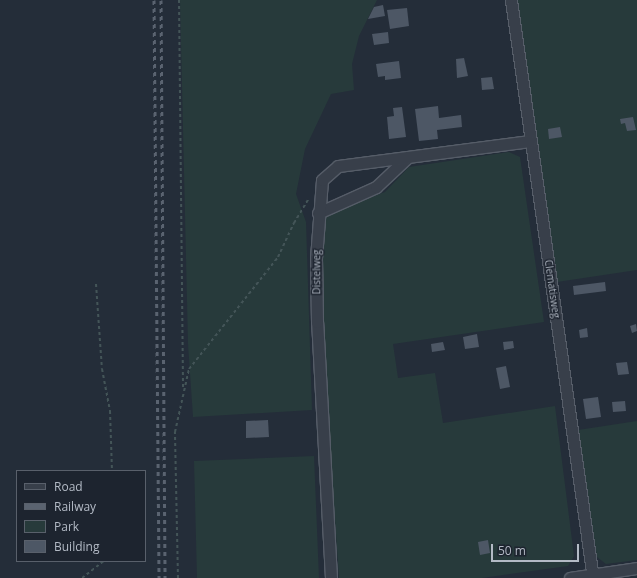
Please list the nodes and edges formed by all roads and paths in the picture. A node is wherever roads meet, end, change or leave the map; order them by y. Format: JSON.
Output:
{"nodes":[{"id":1,"x":179,"y":0,"type":"edge"},
{"id":2,"x":511,"y":0,"type":"edge"},
{"id":3,"x":530,"y":141,"type":"junction"},
{"id":4,"x":408,"y":157,"type":"junction"},
{"id":5,"x":311,"y":195,"type":"dead end"},
{"id":6,"x":318,"y":213,"type":"junction"},
{"id":7,"x":96,"y":284,"type":"dead end"},
{"id":8,"x":183,"y":392,"type":"junction"},
{"id":9,"x":112,"y":470,"type":"edge"},
{"id":10,"x":103,"y":562,"type":"edge"},
{"id":11,"x":637,"y":568,"type":"edge"},
{"id":12,"x":593,"y":576,"type":"edge"},
{"id":13,"x":82,"y":578,"type":"edge"},
{"id":14,"x":178,"y":578,"type":"edge"},
{"id":15,"x":331,"y":578,"type":"edge"},
{"id":16,"x":570,"y":578,"type":"edge"}],
"edges":[{"from":1,"to":8,"type":"path"},
{"from":2,"to":3,"type":"street","name":"Clematisweg"},
{"from":3,"to":4,"type":"street","name":"Distelweg"},
{"from":3,"to":12,"type":"street","name":"Clematisweg"},
{"from":4,"to":6,"type":"street"},
{"from":4,"to":6,"type":"street","name":"Distelweg"},
{"from":5,"to":8,"type":"path"},
{"from":6,"to":15,"type":"street","name":"Distelweg"},
{"from":7,"to":9,"type":"path"},
{"from":8,"to":14,"type":"path"},
{"from":10,"to":13,"type":"path"},
{"from":11,"to":12,"type":"street"},
{"from":12,"to":16,"type":"street"}]}
